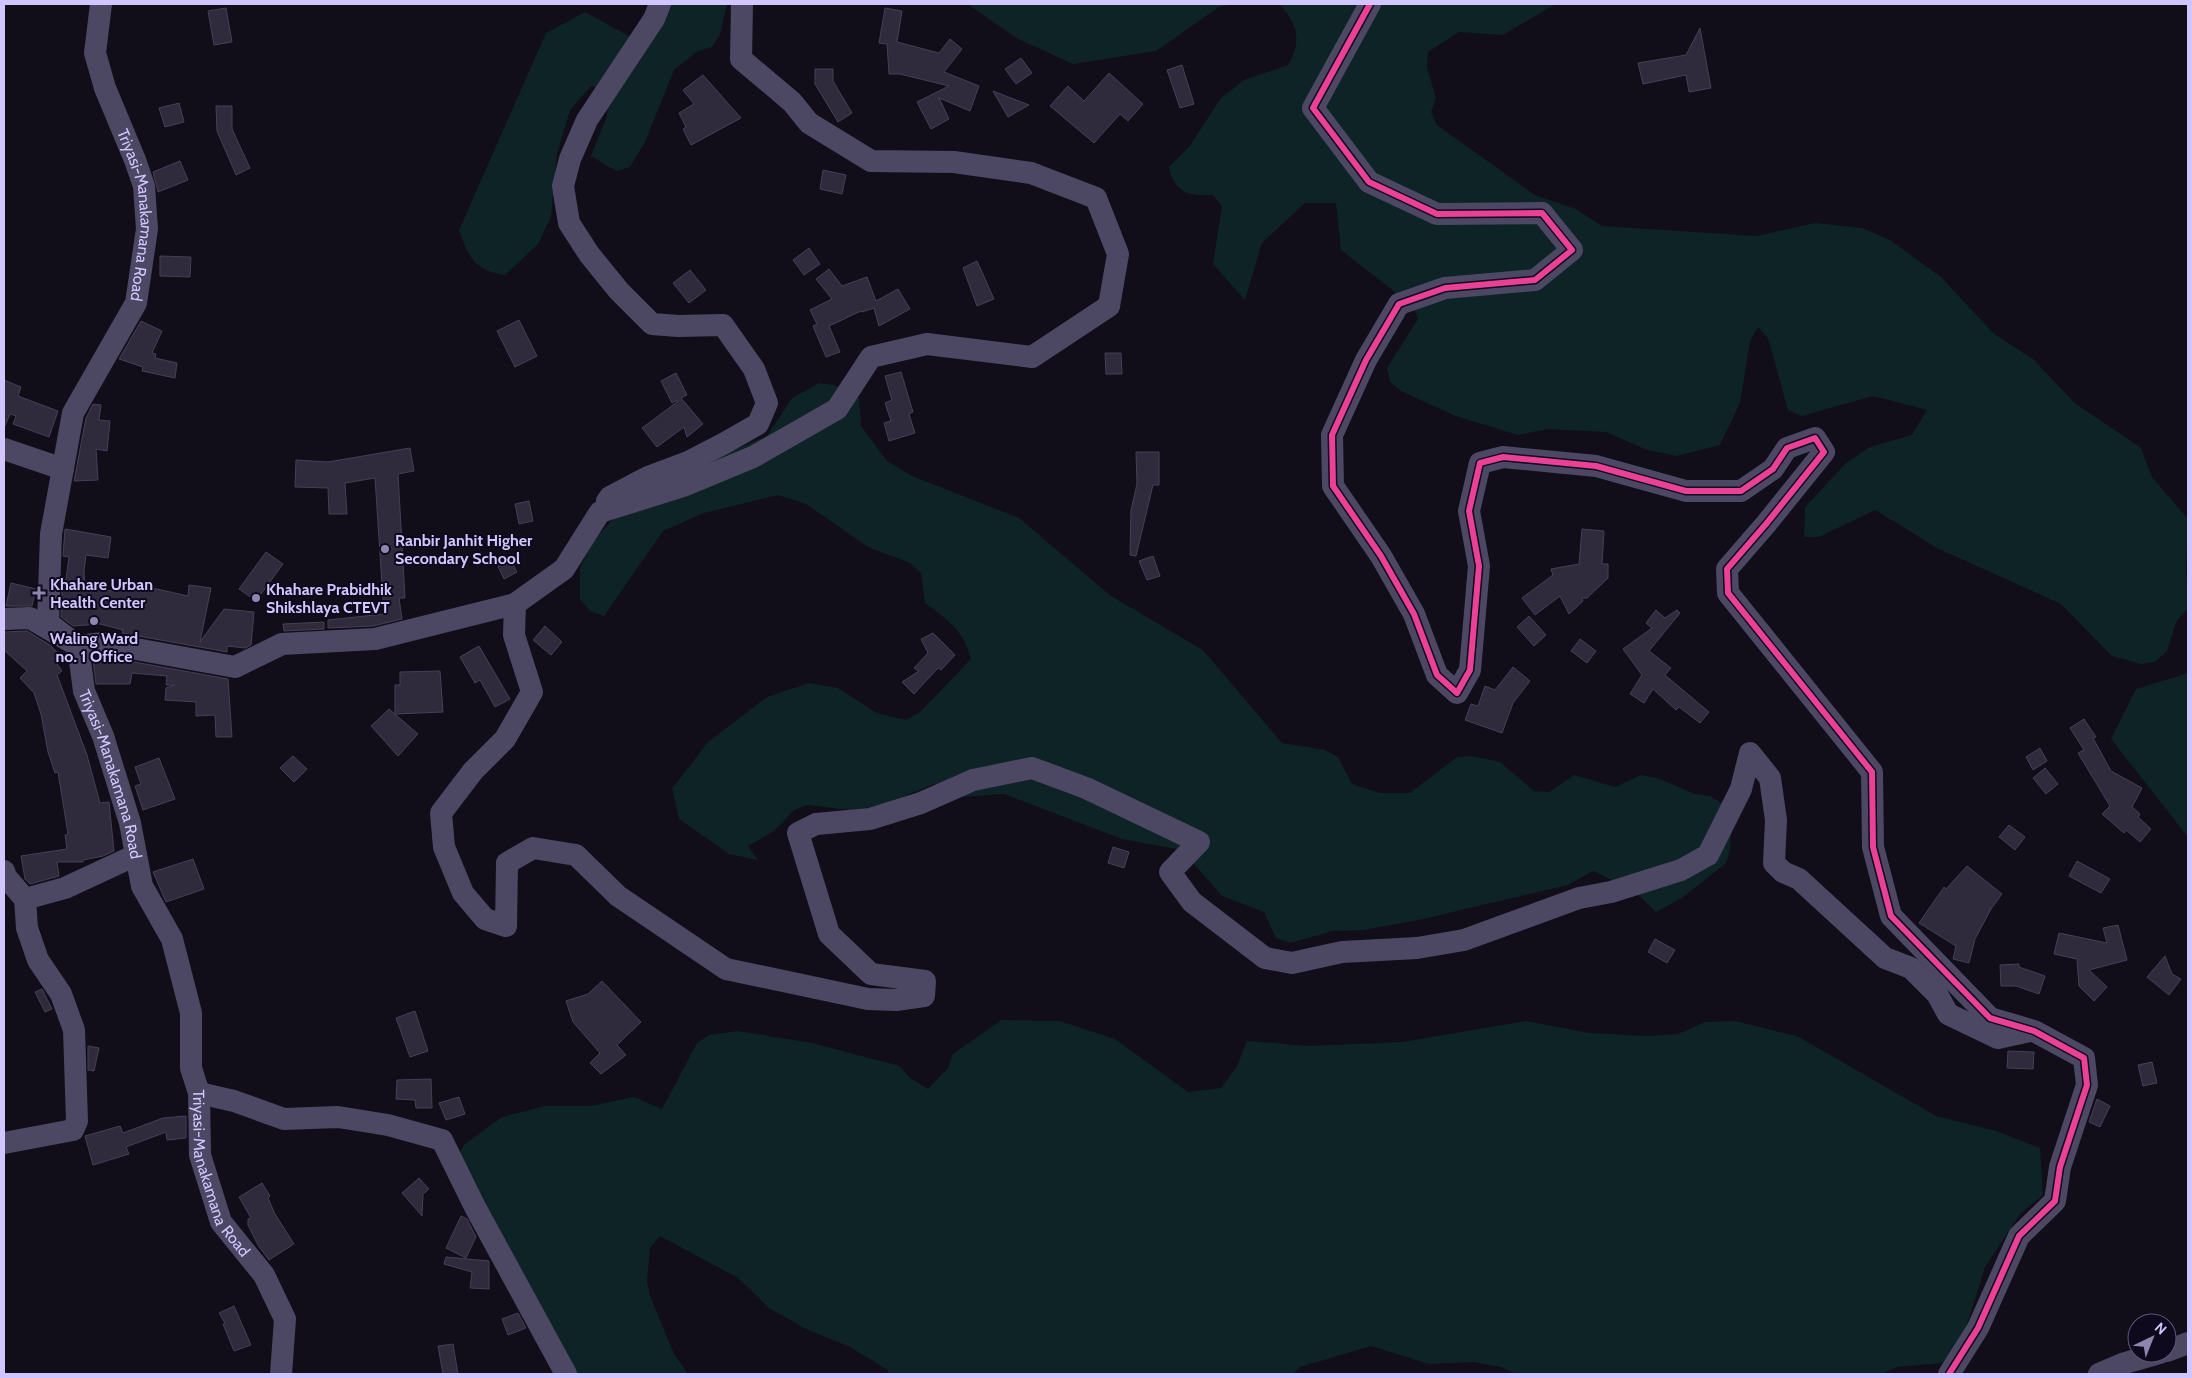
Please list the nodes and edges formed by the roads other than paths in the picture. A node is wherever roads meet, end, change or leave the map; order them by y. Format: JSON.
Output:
{"nodes":[{"id":1,"x":101,"y":4,"type":"edge"},
{"id":2,"x":660,"y":4,"type":"edge"},
{"id":3,"x":742,"y":4,"type":"edge"},
{"id":4,"x":1370,"y":4,"type":"edge"},
{"id":5,"x":4,"y":449,"type":"edge"},
{"id":6,"x":63,"y":469,"type":"junction"},
{"id":7,"x":600,"y":512,"type":"junction"},
{"id":8,"x":514,"y":604,"type":"junction"},
{"id":9,"x":4,"y":619,"type":"edge"},
{"id":10,"x":78,"y":646,"type":"junction"},
{"id":11,"x":136,"y":856,"type":"junction"},
{"id":12,"x":4,"y":871,"type":"edge"},
{"id":13,"x":25,"y":899,"type":"junction"},
{"id":14,"x":2034,"y":1031,"type":"junction"},
{"id":15,"x":199,"y":1093,"type":"junction"},
{"id":16,"x":4,"y":1142,"type":"edge"},
{"id":17,"x":2128,"y":1363,"type":"edge"},
{"id":18,"x":281,"y":1374,"type":"edge"},
{"id":19,"x":566,"y":1374,"type":"edge"},
{"id":20,"x":1948,"y":1374,"type":"edge"},
{"id":21,"x":2099,"y":1374,"type":"edge"}],
"edges":[{"from":1,"to":6,"type":"street","name":"Triyasi-Manakamana Road"},
{"from":2,"to":7,"type":"street"},
{"from":3,"to":7,"type":"street"},
{"from":4,"to":14,"type":"street"},
{"from":5,"to":6,"type":"street"},
{"from":6,"to":10,"type":"street","name":"Triyasi-Manakamana Road"},
{"from":7,"to":8,"type":"street"},
{"from":8,"to":10,"type":"street"},
{"from":8,"to":14,"type":"street"},
{"from":9,"to":10,"type":"street"},
{"from":10,"to":11,"type":"street","name":"Triyasi-Manakamana Road"},
{"from":11,"to":13,"type":"street"},
{"from":11,"to":15,"type":"street","name":"Triyasi-Manakamana Road"},
{"from":12,"to":13,"type":"street"},
{"from":13,"to":16,"type":"street"},
{"from":14,"to":20,"type":"street"},
{"from":15,"to":18,"type":"street","name":"Triyasi-Manakamana Road"},
{"from":15,"to":19,"type":"street"},
{"from":17,"to":21,"type":"street"}]}
